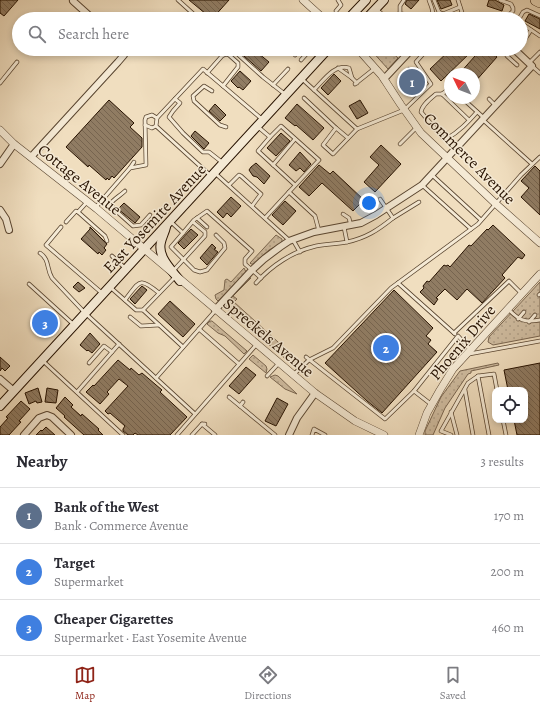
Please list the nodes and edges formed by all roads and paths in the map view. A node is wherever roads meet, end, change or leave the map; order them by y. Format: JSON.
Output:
{"nodes":[{"id":1,"x":178,"y":0,"type":"edge"},
{"id":2,"x":303,"y":0,"type":"edge"},
{"id":3,"x":384,"y":0,"type":"edge"},
{"id":4,"x":404,"y":0,"type":"edge"},
{"id":5,"x":428,"y":0,"type":"edge"},
{"id":6,"x":434,"y":0,"type":"edge"},
{"id":7,"x":458,"y":0,"type":"edge"},
{"id":8,"x":500,"y":0,"type":"edge"},
{"id":9,"x":536,"y":0,"type":"edge"},
{"id":10,"x":73,"y":1,"type":"dead end"},
{"id":11,"x":339,"y":1,"type":"edge"},
{"id":12,"x":362,"y":2,"type":"edge"},
{"id":13,"x":540,"y":2,"type":"edge"},
{"id":14,"x":460,"y":7,"type":"junction"},
{"id":15,"x":375,"y":9,"type":"junction"},
{"id":16,"x":336,"y":11,"type":"dead end"},
{"id":17,"x":85,"y":12,"type":"edge"},
{"id":18,"x":191,"y":12,"type":"edge"},
{"id":19,"x":316,"y":12,"type":"edge"},
{"id":20,"x":354,"y":12,"type":"edge"},
{"id":21,"x":372,"y":12,"type":"edge"},
{"id":22,"x":379,"y":12,"type":"edge"},
{"id":23,"x":400,"y":12,"type":"edge"},
{"id":24,"x":433,"y":12,"type":"edge"},
{"id":25,"x":440,"y":12,"type":"edge"},
{"id":26,"x":448,"y":12,"type":"edge"},
{"id":27,"x":462,"y":12,"type":"edge"},
{"id":28,"x":512,"y":12,"type":"edge"},
{"id":29,"x":523,"y":12,"type":"edge"},
{"id":30,"x":540,"y":16,"type":"edge"},
{"id":31,"x":528,"y":28,"type":"edge"},
{"id":32,"x":531,"y":30,"type":"junction"},
{"id":33,"x":528,"y":34,"type":"edge"},
{"id":34,"x":540,"y":36,"type":"edge"},
{"id":35,"x":540,"y":52,"type":"edge"},
{"id":36,"x":123,"y":56,"type":"edge"},
{"id":37,"x":222,"y":56,"type":"edge"},
{"id":38,"x":230,"y":56,"type":"edge"},
{"id":39,"x":240,"y":56,"type":"edge"},
{"id":40,"x":305,"y":56,"type":"edge"},
{"id":41,"x":321,"y":56,"type":"edge"},
{"id":42,"x":365,"y":56,"type":"edge"},
{"id":43,"x":406,"y":56,"type":"edge"},
{"id":44,"x":421,"y":56,"type":"edge"},
{"id":45,"x":507,"y":56,"type":"dead end"},
{"id":46,"x":521,"y":56,"type":"edge"},
{"id":47,"x":301,"y":60,"type":"dead end"},
{"id":48,"x":17,"y":62,"type":"dead end"},
{"id":49,"x":530,"y":64,"type":"junction"},
{"id":50,"x":516,"y":65,"type":"dead end"},
{"id":51,"x":338,"y":68,"type":"junction"},
{"id":52,"x":376,"y":68,"type":"junction"},
{"id":53,"x":288,"y":69,"type":"dead end"},
{"id":54,"x":207,"y":73,"type":"junction"},
{"id":55,"x":540,"y":73,"type":"edge"},
{"id":56,"x":301,"y":78,"type":"junction"},
{"id":57,"x":352,"y":78,"type":"junction"},
{"id":58,"x":384,"y":79,"type":"junction"},
{"id":59,"x":0,"y":83,"type":"edge"},
{"id":60,"x":273,"y":85,"type":"junction"},
{"id":61,"x":223,"y":86,"type":"junction"},
{"id":62,"x":314,"y":90,"type":"junction"},
{"id":63,"x":212,"y":91,"type":"dead end"},
{"id":64,"x":442,"y":94,"type":"joint"},
{"id":65,"x":286,"y":95,"type":"junction"},
{"id":66,"x":304,"y":98,"type":"dead end"},
{"id":67,"x":175,"y":99,"type":"junction"},
{"id":68,"x":489,"y":99,"type":"dead end"},
{"id":69,"x":468,"y":104,"type":"edge"},
{"id":70,"x":495,"y":105,"type":"junction"},
{"id":71,"x":404,"y":110,"type":"junction"},
{"id":72,"x":477,"y":112,"type":"junction"},
{"id":73,"x":157,"y":118,"type":"junction"},
{"id":74,"x":483,"y":118,"type":"junction"},
{"id":75,"x":469,"y":120,"type":"junction"},
{"id":76,"x":260,"y":123,"type":"junction"},
{"id":77,"x":145,"y":124,"type":"junction"},
{"id":78,"x":156,"y":126,"type":"junction"},
{"id":79,"x":226,"y":127,"type":"dead end"},
{"id":80,"x":417,"y":127,"type":"junction"},
{"id":81,"x":336,"y":128,"type":"junction"},
{"id":82,"x":357,"y":129,"type":"junction"},
{"id":83,"x":0,"y":130,"type":"edge"},
{"id":84,"x":270,"y":137,"type":"junction"},
{"id":85,"x":348,"y":138,"type":"junction"},
{"id":86,"x":295,"y":139,"type":"junction"},
{"id":87,"x":14,"y":144,"type":"junction"},
{"id":88,"x":400,"y":144,"type":"dead end"},
{"id":89,"x":31,"y":157,"type":"junction"},
{"id":90,"x":540,"y":157,"type":"edge"},
{"id":91,"x":447,"y":158,"type":"junction"},
{"id":92,"x":134,"y":162,"type":"dead end"},
{"id":93,"x":223,"y":163,"type":"junction"},
{"id":94,"x":0,"y":164,"type":"edge"},
{"id":95,"x":532,"y":164,"type":"junction"},
{"id":96,"x":273,"y":165,"type":"junction"},
{"id":97,"x":130,"y":168,"type":"junction"},
{"id":98,"x":213,"y":174,"type":"junction"},
{"id":99,"x":432,"y":175,"type":"junction"},
{"id":100,"x":422,"y":184,"type":"junction"},
{"id":101,"x":228,"y":185,"type":"junction"},
{"id":102,"x":295,"y":185,"type":"junction"},
{"id":103,"x":125,"y":191,"type":"dead end"},
{"id":104,"x":289,"y":192,"type":"junction"},
{"id":105,"x":380,"y":199,"type":"dead end"},
{"id":106,"x":87,"y":202,"type":"junction"},
{"id":107,"x":419,"y":202,"type":"dead end"},
{"id":108,"x":496,"y":204,"type":"junction"},
{"id":109,"x":252,"y":206,"type":"junction"},
{"id":110,"x":95,"y":208,"type":"junction"},
{"id":111,"x":386,"y":208,"type":"junction"},
{"id":112,"x":0,"y":210,"type":"edge"},
{"id":113,"x":78,"y":212,"type":"junction"},
{"id":114,"x":343,"y":214,"type":"dead end"},
{"id":115,"x":150,"y":215,"type":"dead end"},
{"id":116,"x":197,"y":218,"type":"junction"},
{"id":117,"x":265,"y":218,"type":"junction"},
{"id":118,"x":393,"y":218,"type":"junction"},
{"id":119,"x":481,"y":220,"type":"junction"},
{"id":120,"x":66,"y":222,"type":"dead end"},
{"id":121,"x":169,"y":222,"type":"junction"},
{"id":122,"x":193,"y":222,"type":"junction"},
{"id":123,"x":351,"y":226,"type":"junction"},
{"id":124,"x":61,"y":227,"type":"dead end"},
{"id":125,"x":207,"y":227,"type":"dead end"},
{"id":126,"x":344,"y":227,"type":"junction"},
{"id":127,"x":471,"y":229,"type":"junction"},
{"id":128,"x":9,"y":230,"type":"dead end"},
{"id":129,"x":319,"y":231,"type":"junction"},
{"id":130,"x":183,"y":233,"type":"junction"},
{"id":131,"x":216,"y":235,"type":"dead end"},
{"id":132,"x":291,"y":240,"type":"junction"},
{"id":133,"x":107,"y":241,"type":"dead end"},
{"id":134,"x":347,"y":242,"type":"junction"},
{"id":135,"x":540,"y":243,"type":"edge"},
{"id":136,"x":143,"y":250,"type":"junction"},
{"id":137,"x":300,"y":252,"type":"junction"},
{"id":138,"x":40,"y":253,"type":"dead end"},
{"id":139,"x":112,"y":256,"type":"dead end"},
{"id":140,"x":183,"y":260,"type":"junction"},
{"id":141,"x":126,"y":269,"type":"junction"},
{"id":142,"x":252,"y":270,"type":"junction"},
{"id":143,"x":540,"y":274,"type":"edge"},
{"id":144,"x":176,"y":276,"type":"junction"},
{"id":145,"x":261,"y":278,"type":"junction"},
{"id":146,"x":256,"y":283,"type":"dead end"},
{"id":147,"x":398,"y":283,"type":"junction"},
{"id":148,"x":28,"y":284,"type":"dead end"},
{"id":149,"x":109,"y":287,"type":"junction"},
{"id":150,"x":159,"y":293,"type":"junction"},
{"id":151,"x":103,"y":294,"type":"junction"},
{"id":152,"x":522,"y":294,"type":"junction"},
{"id":153,"x":125,"y":300,"type":"junction"},
{"id":154,"x":508,"y":309,"type":"junction"},
{"id":155,"x":143,"y":310,"type":"junction"},
{"id":156,"x":215,"y":310,"type":"junction"},
{"id":157,"x":524,"y":312,"type":"dead end"},
{"id":158,"x":85,"y":313,"type":"junction"},
{"id":159,"x":535,"y":315,"type":"dead end"},
{"id":160,"x":130,"y":316,"type":"dead end"},
{"id":161,"x":518,"y":318,"type":"junction"},
{"id":162,"x":540,"y":320,"type":"edge"},
{"id":163,"x":529,"y":322,"type":"junction"},
{"id":164,"x":74,"y":325,"type":"junction"},
{"id":165,"x":159,"y":325,"type":"junction"},
{"id":166,"x":199,"y":329,"type":"junction"},
{"id":167,"x":454,"y":333,"type":"junction"},
{"id":168,"x":458,"y":336,"type":"junction"},
{"id":169,"x":540,"y":341,"type":"edge"},
{"id":170,"x":119,"y":344,"type":"junction"},
{"id":171,"x":256,"y":344,"type":"junction"},
{"id":172,"x":183,"y":347,"type":"junction"},
{"id":173,"x":112,"y":352,"type":"junction"},
{"id":174,"x":468,"y":352,"type":"junction"},
{"id":175,"x":308,"y":358,"type":"junction"},
{"id":176,"x":42,"y":360,"type":"junction"},
{"id":177,"x":89,"y":363,"type":"dead end"},
{"id":178,"x":279,"y":363,"type":"junction"},
{"id":179,"x":239,"y":364,"type":"junction"},
{"id":180,"x":293,"y":375,"type":"junction"},
{"id":181,"x":267,"y":376,"type":"dead end"},
{"id":182,"x":478,"y":376,"type":"junction"},
{"id":183,"x":156,"y":378,"type":"junction"},
{"id":184,"x":0,"y":379,"type":"edge"},
{"id":185,"x":496,"y":387,"type":"edge"},
{"id":186,"x":465,"y":389,"type":"junction"},
{"id":187,"x":14,"y":391,"type":"junction"},
{"id":188,"x":414,"y":391,"type":"junction"},
{"id":189,"x":77,"y":392,"type":"junction"},
{"id":190,"x":315,"y":394,"type":"junction"},
{"id":191,"x":229,"y":397,"type":"dead end"},
{"id":192,"x":243,"y":402,"type":"dead end"},
{"id":193,"x":432,"y":405,"type":"junction"},
{"id":194,"x":0,"y":406,"type":"edge"},
{"id":195,"x":240,"y":406,"type":"junction"},
{"id":196,"x":451,"y":412,"type":"junction"},
{"id":197,"x":195,"y":414,"type":"junction"},
{"id":198,"x":259,"y":416,"type":"dead end"},
{"id":199,"x":257,"y":420,"type":"junction"},
{"id":200,"x":504,"y":423,"type":"edge"},
{"id":201,"x":269,"y":431,"type":"junction"},
{"id":202,"x":25,"y":434,"type":"edge"},
{"id":203,"x":71,"y":435,"type":"edge"},
{"id":204,"x":123,"y":435,"type":"edge"},
{"id":205,"x":177,"y":435,"type":"edge"},
{"id":206,"x":192,"y":435,"type":"edge"},
{"id":207,"x":215,"y":435,"type":"edge"},
{"id":208,"x":268,"y":435,"type":"edge"},
{"id":209,"x":275,"y":435,"type":"edge"},
{"id":210,"x":288,"y":435,"type":"edge"},
{"id":211,"x":312,"y":435,"type":"edge"},
{"id":212,"x":325,"y":435,"type":"edge"},
{"id":213,"x":384,"y":435,"type":"edge"},
{"id":214,"x":419,"y":435,"type":"edge"},
{"id":215,"x":450,"y":435,"type":"edge"},
{"id":216,"x":457,"y":435,"type":"edge"},
{"id":217,"x":473,"y":435,"type":"edge"},
{"id":218,"x":489,"y":435,"type":"edge"},
{"id":219,"x":506,"y":435,"type":"edge"}],
"edges":[{"from":1,"to":18,"type":"lane"},
{"from":2,"to":19,"type":"street"},
{"from":3,"to":15,"type":"main road"},
{"from":4,"to":23,"type":"lane"},
{"from":5,"to":24,"type":"lane"},
{"from":6,"to":25,"type":"lane"},
{"from":7,"to":14,"type":"lane"},
{"from":8,"to":28,"type":"lane"},
{"from":9,"to":13,"type":"highway"},
{"from":10,"to":17,"type":"street"},
{"from":11,"to":16,"type":"lane"},
{"from":12,"to":20,"type":"main road"},
{"from":14,"to":26,"type":"lane"},
{"from":14,"to":27,"type":"lane"},
{"from":15,"to":21,"type":"main road"},
{"from":15,"to":22,"type":"lane"},
{"from":29,"to":30,"type":"lane"},
{"from":31,"to":32,"type":"lane"},
{"from":32,"to":33,"type":"lane"},
{"from":32,"to":34,"type":"lane"},
{"from":35,"to":49,"type":"lane"},
{"from":36,"to":89,"type":"street"},
{"from":37,"to":54,"type":"lane"},
{"from":38,"to":61,"type":"lane"},
{"from":39,"to":60,"type":"lane"},
{"from":40,"to":47,"type":"lane"},
{"from":41,"to":56,"type":"main road","name":"East Yosemite Avenue"},
{"from":42,"to":52,"type":"street","name":"Commerce Avenue"},
{"from":43,"to":58,"type":"street"},
{"from":44,"to":71,"type":"lane"},
{"from":45,"to":50,"type":"lane"},
{"from":46,"to":49,"type":"street"},
{"from":48,"to":59,"type":"lane"},
{"from":49,"to":55,"type":"lane"},
{"from":49,"to":70,"type":"street"},
{"from":51,"to":57,"type":"lane"},
{"from":51,"to":57,"type":"lane"},
{"from":51,"to":62,"type":"lane"},
{"from":52,"to":57,"type":"lane"},
{"from":52,"to":58,"type":"street","name":"Commerce Avenue"},
{"from":53,"to":60,"type":"lane"},
{"from":54,"to":61,"type":"lane"},
{"from":54,"to":67,"type":"lane"},
{"from":56,"to":62,"type":"lane"},
{"from":56,"to":65,"type":"main road","name":"East Yosemite Avenue"},
{"from":58,"to":71,"type":"street","name":"Commerce Avenue"},
{"from":60,"to":65,"type":"lane"},
{"from":61,"to":76,"type":"lane"},
{"from":62,"to":82,"type":"lane"},
{"from":63,"to":79,"type":"lane"},
{"from":64,"to":75,"type":"lane"},
{"from":64,"to":75,"type":"lane"},
{"from":65,"to":76,"type":"main road","name":"East Yosemite Avenue"},
{"from":66,"to":81,"type":"lane"},
{"from":67,"to":73,"type":"lane"},
{"from":67,"to":93,"type":"lane"},
{"from":68,"to":70,"type":"lane"},
{"from":69,"to":72,"type":"lane"},
{"from":70,"to":74,"type":"street"},
{"from":71,"to":80,"type":"street","name":"Commerce Avenue"},
{"from":71,"to":82,"type":"lane"},
{"from":72,"to":74,"type":"lane"},
{"from":72,"to":75,"type":"lane"},
{"from":73,"to":77,"type":"lane"},
{"from":73,"to":78,"type":"lane"},
{"from":74,"to":91,"type":"street"},
{"from":74,"to":95,"type":"lane"},
{"from":76,"to":84,"type":"lane"},
{"from":76,"to":93,"type":"main road","name":"East Yosemite Avenue"},
{"from":77,"to":78,"type":"lane"},
{"from":77,"to":97,"type":"lane"},
{"from":78,"to":98,"type":"lane"},
{"from":80,"to":88,"type":"lane"},
{"from":80,"to":91,"type":"street","name":"Commerce Avenue"},
{"from":81,"to":85,"type":"lane"},
{"from":81,"to":85,"type":"lane"},
{"from":82,"to":85,"type":"lane"},
{"from":83,"to":87,"type":"street","name":"Cottage Avenue"},
{"from":84,"to":86,"type":"lane"},
{"from":84,"to":96,"type":"lane"},
{"from":86,"to":96,"type":"lane"},
{"from":86,"to":102,"type":"lane"},
{"from":87,"to":89,"type":"street","name":"Cottage Avenue"},
{"from":87,"to":94,"type":"street"},
{"from":89,"to":106,"type":"street","name":"Cottage Avenue"},
{"from":90,"to":95,"type":"lane"},
{"from":91,"to":99,"type":"street"},
{"from":91,"to":108,"type":"street","name":"Commerce Avenue"},
{"from":92,"to":97,"type":"lane"},
{"from":93,"to":98,"type":"main road","name":"East Yosemite Avenue"},
{"from":95,"to":108,"type":"lane"},
{"from":96,"to":102,"type":"lane"},
{"from":97,"to":110,"type":"lane"},
{"from":98,"to":101,"type":"lane"},
{"from":98,"to":121,"type":"main road","name":"East Yosemite Avenue"},
{"from":99,"to":100,"type":"street"},
{"from":99,"to":119,"type":"lane"},
{"from":100,"to":111,"type":"street"},
{"from":100,"to":127,"type":"lane"},
{"from":101,"to":109,"type":"lane"},
{"from":101,"to":109,"type":"lane"},
{"from":102,"to":104,"type":"lane"},
{"from":103,"to":115,"type":"lane"},
{"from":104,"to":117,"type":"lane"},
{"from":104,"to":129,"type":"lane"},
{"from":105,"to":111,"type":"lane"},
{"from":106,"to":110,"type":"street","name":"Cottage Avenue"},
{"from":106,"to":113,"type":"lane"},
{"from":107,"to":118,"type":"lane"},
{"from":108,"to":119,"type":"lane"},
{"from":108,"to":135,"type":"street","name":"Commerce Avenue"},
{"from":109,"to":117,"type":"lane"},
{"from":110,"to":136,"type":"street","name":"Cottage Avenue"},
{"from":111,"to":118,"type":"lane"},
{"from":111,"to":123,"type":"street"},
{"from":112,"to":128,"type":"street"},
{"from":113,"to":120,"type":"lane"},
{"from":113,"to":133,"type":"lane"},
{"from":114,"to":123,"type":"lane"},
{"from":116,"to":122,"type":"lane"},
{"from":116,"to":125,"type":"lane"},
{"from":116,"to":142,"type":"lane"},
{"from":117,"to":132,"type":"lane"},
{"from":118,"to":134,"type":"lane"},
{"from":119,"to":127,"type":"lane"},
{"from":121,"to":130,"type":"lane"},
{"from":121,"to":136,"type":"main road","name":"East Yosemite Avenue"},
{"from":121,"to":144,"type":"main road"},
{"from":122,"to":130,"type":"lane"},
{"from":122,"to":140,"type":"lane"},
{"from":123,"to":126,"type":"street"},
{"from":124,"to":151,"type":"lane"},
{"from":126,"to":129,"type":"street"},
{"from":126,"to":134,"type":"lane"},
{"from":127,"to":147,"type":"lane"},
{"from":129,"to":132,"type":"street"},
{"from":130,"to":140,"type":"lane"},
{"from":131,"to":140,"type":"lane"},
{"from":132,"to":137,"type":"lane"},
{"from":132,"to":142,"type":"street"},
{"from":134,"to":137,"type":"lane"},
{"from":136,"to":141,"type":"main road","name":"East Yosemite Avenue"},
{"from":136,"to":144,"type":"street","name":"Spreckels Avenue"},
{"from":137,"to":145,"type":"lane"},
{"from":138,"to":158,"type":"lane"},
{"from":139,"to":141,"type":"lane"},
{"from":140,"to":144,"type":"lane"},
{"from":141,"to":149,"type":"main road","name":"East Yosemite Avenue"},
{"from":142,"to":145,"type":"lane"},
{"from":142,"to":156,"type":"street"},
{"from":143,"to":152,"type":"street","name":"Phoenix Drive"},
{"from":144,"to":150,"type":"lane"},
{"from":144,"to":156,"type":"street","name":"Spreckels Avenue"},
{"from":145,"to":146,"type":"lane"},
{"from":147,"to":167,"type":"lane"},
{"from":147,"to":175,"type":"lane"},
{"from":148,"to":164,"type":"lane"},
{"from":149,"to":151,"type":"main road","name":"East Yosemite Avenue"},
{"from":149,"to":153,"type":"lane"},
{"from":150,"to":153,"type":"lane"},
{"from":150,"to":155,"type":"lane"},
{"from":151,"to":158,"type":"main road","name":"East Yosemite Avenue"},
{"from":152,"to":154,"type":"street","name":"Phoenix Drive"},
{"from":152,"to":167,"type":"lane"},
{"from":153,"to":155,"type":"lane"},
{"from":154,"to":161,"type":"lane"},
{"from":154,"to":174,"type":"street","name":"Phoenix Drive"},
{"from":155,"to":165,"type":"lane"},
{"from":156,"to":166,"type":"lane"},
{"from":156,"to":171,"type":"street","name":"Spreckels Avenue"},
{"from":157,"to":161,"type":"lane"},
{"from":158,"to":164,"type":"main road","name":"East Yosemite Avenue"},
{"from":158,"to":170,"type":"lane"},
{"from":159,"to":163,"type":"lane"},
{"from":160,"to":165,"type":"lane"},
{"from":161,"to":163,"type":"lane"},
{"from":162,"to":163,"type":"lane"},
{"from":164,"to":176,"type":"main road","name":"East Yosemite Avenue"},
{"from":165,"to":172,"type":"lane"},
{"from":166,"to":172,"type":"lane"},
{"from":166,"to":179,"type":"lane"},
{"from":167,"to":168,"type":"lane"},
{"from":168,"to":174,"type":"lane"},
{"from":168,"to":188,"type":"lane"},
{"from":169,"to":174,"type":"lane"},
{"from":170,"to":173,"type":"lane"},
{"from":170,"to":183,"type":"lane"},
{"from":171,"to":178,"type":"street","name":"Spreckels Avenue"},
{"from":171,"to":179,"type":"lane"},
{"from":172,"to":183,"type":"lane"},
{"from":173,"to":177,"type":"lane"},
{"from":173,"to":189,"type":"lane"},
{"from":174,"to":193,"type":"street","name":"Phoenix Drive"},
{"from":175,"to":180,"type":"lane"},
{"from":175,"to":188,"type":"lane"},
{"from":176,"to":187,"type":"main road","name":"East Yosemite Avenue"},
{"from":176,"to":189,"type":"lane"},
{"from":178,"to":180,"type":"street","name":"Spreckels Avenue"},
{"from":178,"to":181,"type":"lane"},
{"from":179,"to":197,"type":"lane"},
{"from":180,"to":190,"type":"street","name":"Spreckels Avenue"},
{"from":182,"to":185,"type":"lane"},
{"from":182,"to":186,"type":"lane"},
{"from":182,"to":218,"type":"lane"},
{"from":183,"to":197,"type":"lane"},
{"from":184,"to":187,"type":"street"},
{"from":186,"to":196,"type":"lane"},
{"from":186,"to":217,"type":"lane"},
{"from":187,"to":194,"type":"main road","name":"East Yosemite Avenue"},
{"from":188,"to":193,"type":"lane"},
{"from":189,"to":204,"type":"lane"},
{"from":190,"to":210,"type":"street"},
{"from":190,"to":213,"type":"street","name":"Spreckels Avenue"},
{"from":191,"to":195,"type":"lane"},
{"from":192,"to":195,"type":"lane"},
{"from":193,"to":214,"type":"street","name":"Phoenix Drive"},
{"from":195,"to":199,"type":"lane"},
{"from":196,"to":215,"type":"lane"},
{"from":196,"to":216,"type":"lane"},
{"from":197,"to":205,"type":"lane"},
{"from":198,"to":199,"type":"lane"},
{"from":199,"to":201,"type":"lane"},
{"from":200,"to":219,"type":"lane"},
{"from":201,"to":208,"type":"lane"},
{"from":201,"to":209,"type":"lane"},
{"from":202,"to":203,"type":"street"},
{"from":206,"to":207,"type":"lane"},
{"from":211,"to":212,"type":"lane"}]}
